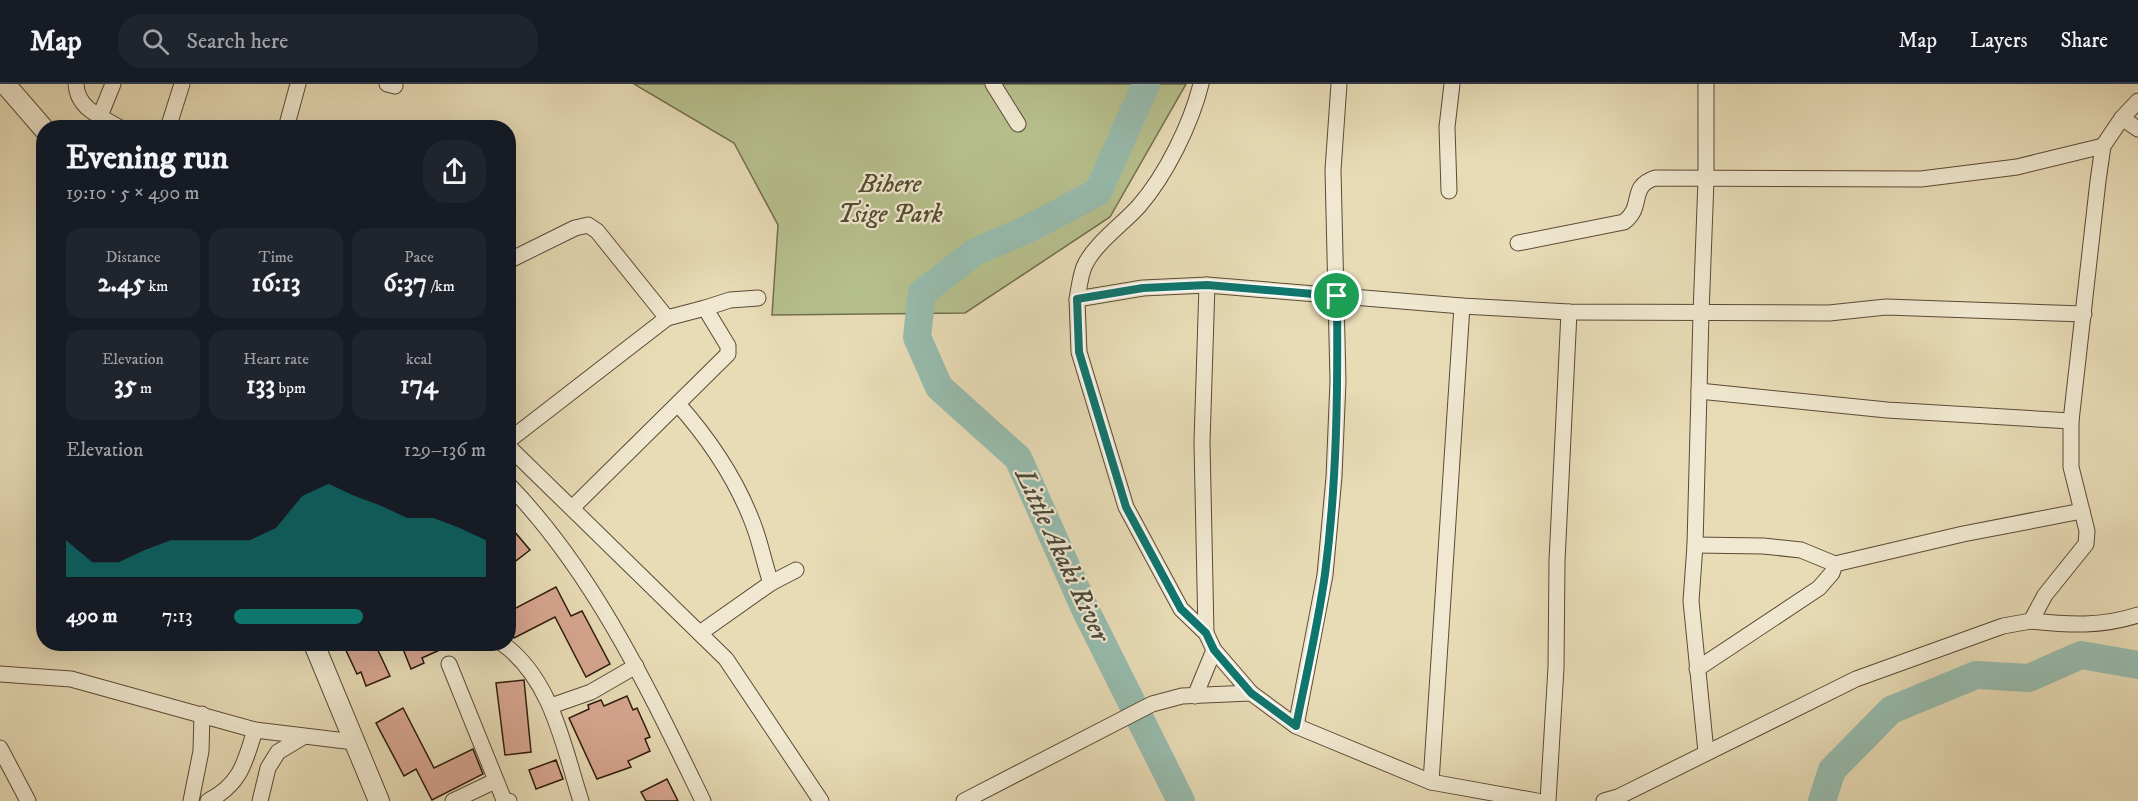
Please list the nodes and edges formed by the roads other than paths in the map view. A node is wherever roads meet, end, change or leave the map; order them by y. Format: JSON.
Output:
{"nodes":[{"id":1,"x":5,"y":84,"type":"edge"},
{"id":2,"x":76,"y":84,"type":"edge"},
{"id":3,"x":112,"y":84,"type":"edge"},
{"id":4,"x":182,"y":84,"type":"edge"},
{"id":5,"x":298,"y":84,"type":"edge"},
{"id":6,"x":993,"y":84,"type":"edge"},
{"id":7,"x":1201,"y":84,"type":"edge"},
{"id":8,"x":1339,"y":84,"type":"edge"},
{"id":9,"x":1452,"y":84,"type":"edge"},
{"id":10,"x":1706,"y":84,"type":"edge"},
{"id":11,"x":2138,"y":101,"type":"edge"},
{"id":12,"x":100,"y":116,"type":"junction"},
{"id":13,"x":2122,"y":118,"type":"junction"},
{"id":14,"x":36,"y":120,"type":"edge"},
{"id":15,"x":107,"y":120,"type":"edge"},
{"id":16,"x":171,"y":120,"type":"edge"},
{"id":17,"x":288,"y":120,"type":"edge"},
{"id":18,"x":1018,"y":124,"type":"dead end"},
{"id":19,"x":2138,"y":129,"type":"edge"},
{"id":20,"x":2103,"y":146,"type":"junction"},
{"id":21,"x":1706,"y":180,"type":"junction"},
{"id":22,"x":1449,"y":191,"type":"dead end"},
{"id":23,"x":1518,"y":243,"type":"dead end"},
{"id":24,"x":516,"y":257,"type":"edge"},
{"id":25,"x":1207,"y":285,"type":"junction"},
{"id":26,"x":1337,"y":296,"type":"junction"},
{"id":27,"x":758,"y":298,"type":"dead end"},
{"id":28,"x":1077,"y":299,"type":"junction"},
{"id":29,"x":1462,"y":306,"type":"junction"},
{"id":30,"x":705,"y":308,"type":"junction"},
{"id":31,"x":1569,"y":312,"type":"junction"},
{"id":32,"x":1701,"y":314,"type":"junction"},
{"id":33,"x":2084,"y":314,"type":"junction"},
{"id":34,"x":667,"y":318,"type":"junction"},
{"id":35,"x":1699,"y":391,"type":"junction"},
{"id":36,"x":678,"y":404,"type":"junction"},
{"id":37,"x":2071,"y":421,"type":"junction"},
{"id":38,"x":516,"y":435,"type":"edge"},
{"id":39,"x":516,"y":454,"type":"edge"},
{"id":40,"x":516,"y":494,"type":"edge"},
{"id":41,"x":573,"y":507,"type":"junction"},
{"id":42,"x":2082,"y":511,"type":"junction"},
{"id":43,"x":1695,"y":545,"type":"junction"},
{"id":44,"x":1835,"y":564,"type":"junction"},
{"id":45,"x":796,"y":570,"type":"dead end"},
{"id":46,"x":771,"y":583,"type":"junction"},
{"id":47,"x":2138,"y":615,"type":"edge"},
{"id":48,"x":2031,"y":621,"type":"junction"},
{"id":49,"x":700,"y":633,"type":"junction"},
{"id":50,"x":1206,"y":633,"type":"junction"},
{"id":51,"x":1214,"y":650,"type":"junction"},
{"id":52,"x":317,"y":651,"type":"edge"},
{"id":53,"x":511,"y":651,"type":"edge"},
{"id":54,"x":449,"y":664,"type":"dead end"},
{"id":55,"x":636,"y":666,"type":"junction"},
{"id":56,"x":1697,"y":669,"type":"junction"},
{"id":57,"x":0,"y":674,"type":"edge"},
{"id":58,"x":1251,"y":693,"type":"junction"},
{"id":59,"x":1195,"y":696,"type":"junction"},
{"id":60,"x":551,"y":706,"type":"junction"},
{"id":61,"x":202,"y":714,"type":"junction"},
{"id":62,"x":1296,"y":726,"type":"junction"},
{"id":63,"x":255,"y":730,"type":"junction"},
{"id":64,"x":303,"y":737,"type":"junction"},
{"id":65,"x":354,"y":742,"type":"junction"},
{"id":66,"x":0,"y":748,"type":"edge"},
{"id":67,"x":1706,"y":752,"type":"junction"},
{"id":68,"x":495,"y":781,"type":"junction"},
{"id":69,"x":1431,"y":782,"type":"junction"},
{"id":70,"x":28,"y":801,"type":"edge"},
{"id":71,"x":191,"y":801,"type":"edge"},
{"id":72,"x":208,"y":801,"type":"edge"},
{"id":73,"x":260,"y":801,"type":"edge"},
{"id":74,"x":379,"y":801,"type":"edge"},
{"id":75,"x":453,"y":801,"type":"edge"},
{"id":76,"x":506,"y":801,"type":"edge"},
{"id":77,"x":581,"y":801,"type":"edge"},
{"id":78,"x":703,"y":801,"type":"edge"},
{"id":79,"x":821,"y":801,"type":"edge"},
{"id":80,"x":964,"y":801,"type":"edge"},
{"id":81,"x":1538,"y":801,"type":"edge"},
{"id":82,"x":1548,"y":801,"type":"edge"},
{"id":83,"x":1604,"y":801,"type":"edge"}],
"edges":[{"from":1,"to":14,"type":"street"},
{"from":2,"to":12,"type":"street"},
{"from":3,"to":12,"type":"street"},
{"from":4,"to":16,"type":"street"},
{"from":5,"to":17,"type":"street"},
{"from":6,"to":18,"type":"street"},
{"from":7,"to":28,"type":"street"},
{"from":8,"to":26,"type":"street"},
{"from":9,"to":22,"type":"street"},
{"from":10,"to":21,"type":"street"},
{"from":11,"to":13,"type":"street"},
{"from":12,"to":15,"type":"street"},
{"from":13,"to":19,"type":"street"},
{"from":13,"to":20,"type":"street"},
{"from":20,"to":21,"type":"street"},
{"from":20,"to":33,"type":"street"},
{"from":21,"to":23,"type":"street"},
{"from":21,"to":32,"type":"street"},
{"from":24,"to":34,"type":"street"},
{"from":25,"to":26,"type":"street"},
{"from":25,"to":28,"type":"street"},
{"from":25,"to":50,"type":"street"},
{"from":26,"to":29,"type":"street"},
{"from":26,"to":62,"type":"street"},
{"from":27,"to":30,"type":"street"},
{"from":28,"to":50,"type":"street"},
{"from":29,"to":31,"type":"street"},
{"from":29,"to":69,"type":"street"},
{"from":30,"to":34,"type":"street"},
{"from":30,"to":36,"type":"street"},
{"from":31,"to":32,"type":"street"},
{"from":31,"to":82,"type":"street"},
{"from":32,"to":33,"type":"street"},
{"from":32,"to":35,"type":"street"},
{"from":33,"to":37,"type":"street"},
{"from":34,"to":38,"type":"street"},
{"from":35,"to":37,"type":"street"},
{"from":35,"to":43,"type":"street"},
{"from":36,"to":41,"type":"street"},
{"from":36,"to":46,"type":"street"},
{"from":37,"to":42,"type":"street"},
{"from":39,"to":41,"type":"street"},
{"from":40,"to":55,"type":"street"},
{"from":41,"to":49,"type":"street"},
{"from":42,"to":44,"type":"street"},
{"from":42,"to":48,"type":"street"},
{"from":43,"to":44,"type":"street"},
{"from":43,"to":56,"type":"street"},
{"from":44,"to":56,"type":"street"},
{"from":45,"to":46,"type":"street"},
{"from":46,"to":49,"type":"street"},
{"from":47,"to":48,"type":"street"},
{"from":48,"to":67,"type":"street"},
{"from":49,"to":79,"type":"street"},
{"from":50,"to":51,"type":"street"},
{"from":51,"to":58,"type":"street"},
{"from":51,"to":59,"type":"street"},
{"from":52,"to":65,"type":"street"},
{"from":53,"to":60,"type":"street"},
{"from":54,"to":68,"type":"street"},
{"from":55,"to":60,"type":"street"},
{"from":55,"to":78,"type":"street"},
{"from":56,"to":67,"type":"street"},
{"from":57,"to":61,"type":"street"},
{"from":58,"to":59,"type":"street"},
{"from":58,"to":62,"type":"street"},
{"from":59,"to":80,"type":"street"},
{"from":60,"to":77,"type":"street"},
{"from":61,"to":63,"type":"street"},
{"from":61,"to":71,"type":"street"},
{"from":62,"to":69,"type":"street"},
{"from":63,"to":64,"type":"street"},
{"from":63,"to":72,"type":"street"},
{"from":64,"to":65,"type":"street"},
{"from":64,"to":73,"type":"street"},
{"from":65,"to":74,"type":"street"},
{"from":66,"to":70,"type":"street"},
{"from":67,"to":83,"type":"street"},
{"from":68,"to":75,"type":"street"},
{"from":68,"to":76,"type":"street"},
{"from":69,"to":81,"type":"street"}]}
